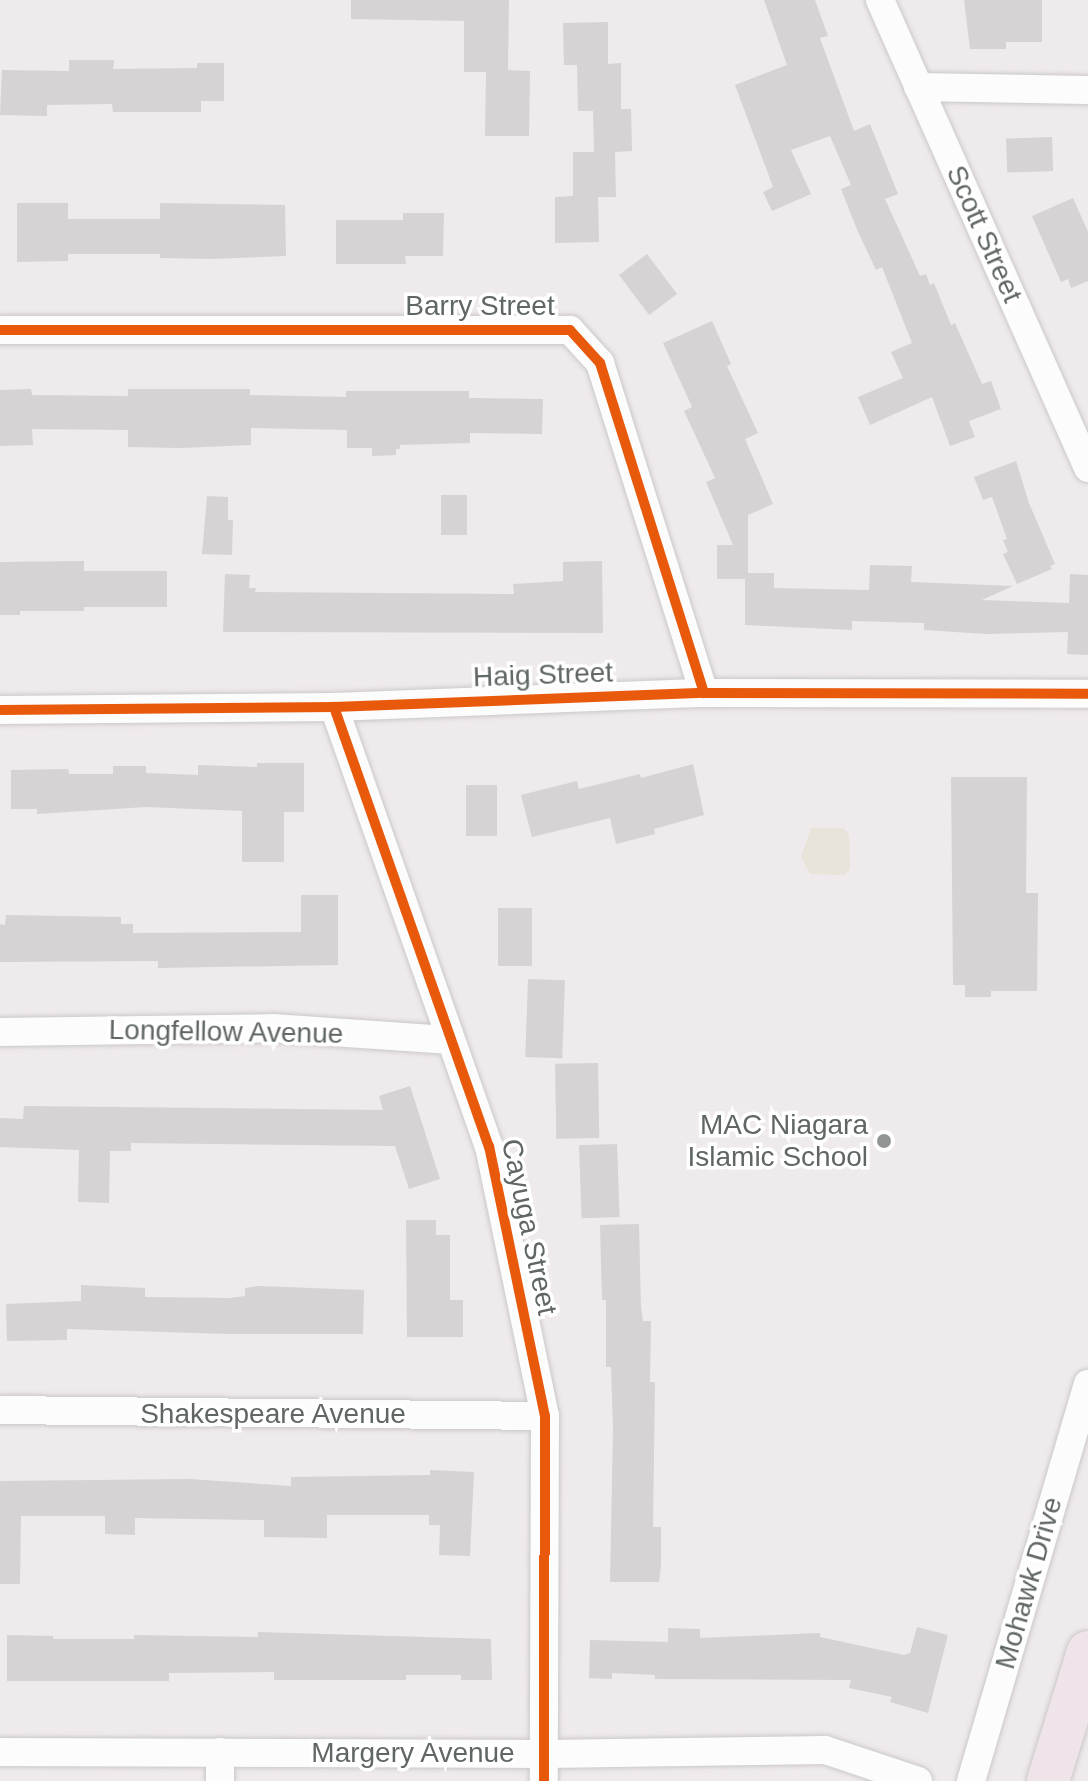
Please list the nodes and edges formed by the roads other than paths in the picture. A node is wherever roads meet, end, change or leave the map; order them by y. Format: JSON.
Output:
{"nodes":[{"id":1,"x":880,"y":0,"type":"edge"},
{"id":2,"x":918,"y":87,"type":"junction"},
{"id":3,"x":1088,"y":90,"type":"edge"},
{"id":4,"x":0,"y":330,"type":"edge"},
{"id":5,"x":1088,"y":468,"type":"edge"},
{"id":6,"x":704,"y":693,"type":"junction"},
{"id":7,"x":1088,"y":694,"type":"edge"},
{"id":8,"x":334,"y":707,"type":"junction"},
{"id":9,"x":0,"y":710,"type":"edge"},
{"id":10,"x":0,"y":1032,"type":"edge"},
{"id":11,"x":451,"y":1040,"type":"junction"},
{"id":12,"x":1088,"y":1384,"type":"edge"},
{"id":13,"x":0,"y":1410,"type":"edge"},
{"id":14,"x":545,"y":1416,"type":"junction"},
{"id":15,"x":1088,"y":1652,"type":"edge"},
{"id":16,"x":0,"y":1752,"type":"edge"},
{"id":17,"x":220,"y":1752,"type":"junction"},
{"id":18,"x":545,"y":1767,"type":"edge"},
{"id":19,"x":220,"y":1781,"type":"edge"},
{"id":20,"x":918,"y":1781,"type":"edge"},
{"id":21,"x":971,"y":1781,"type":"edge"},
{"id":22,"x":1048,"y":1781,"type":"edge"}],
"edges":[{"from":1,"to":2,"type":"street","name":"Scott Street"},
{"from":2,"to":3,"type":"street"},
{"from":2,"to":5,"type":"street","name":"Scott Street"},
{"from":4,"to":6,"type":"street","name":"Barry Street"},
{"from":6,"to":7,"type":"street","name":"Haig Street"},
{"from":6,"to":8,"type":"street","name":"Haig Street"},
{"from":8,"to":9,"type":"street","name":"Haig Street"},
{"from":8,"to":11,"type":"street","name":"Cayuga Street"},
{"from":10,"to":11,"type":"street","name":"Longfellow Avenue"},
{"from":11,"to":14,"type":"street","name":"Cayuga Street"},
{"from":12,"to":21,"type":"street","name":"Mohawk Drive"},
{"from":13,"to":14,"type":"street","name":"Shakespeare Avenue"},
{"from":14,"to":18,"type":"street","name":"Cayuga Street"},
{"from":15,"to":22,"type":"highway"},
{"from":16,"to":17,"type":"street","name":"Margery Avenue"},
{"from":17,"to":18,"type":"street","name":"Margery Avenue"},
{"from":17,"to":19,"type":"street"},
{"from":18,"to":20,"type":"street","name":"Margery Avenue"}]}
